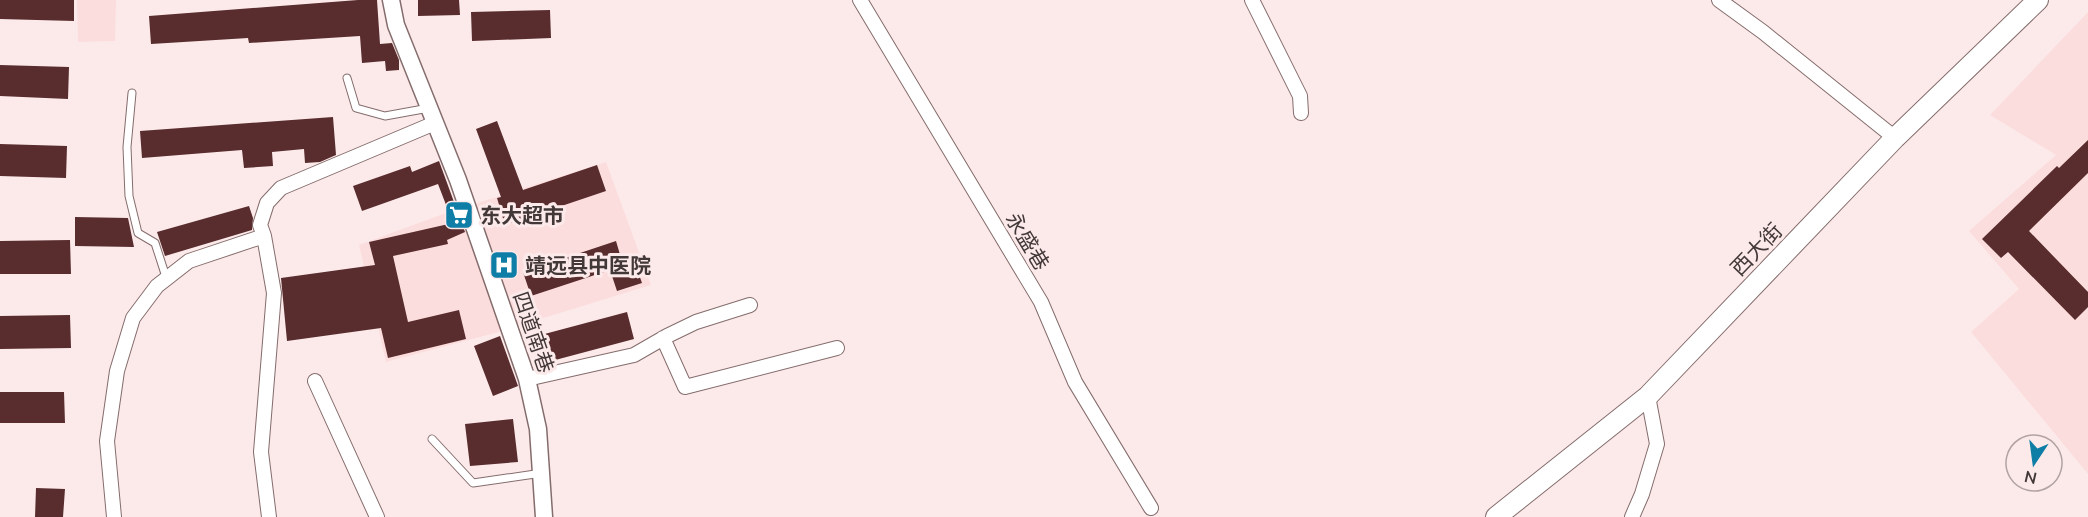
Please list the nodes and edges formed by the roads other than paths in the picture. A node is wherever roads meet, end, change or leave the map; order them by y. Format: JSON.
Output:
{"nodes":[{"id":1,"x":390,"y":0,"type":"edge"},
{"id":2,"x":860,"y":0,"type":"edge"},
{"id":3,"x":1252,"y":0,"type":"edge"},
{"id":4,"x":1719,"y":0,"type":"edge"},
{"id":5,"x":2038,"y":0,"type":"edge"},
{"id":6,"x":347,"y":78,"type":"dead end"},
{"id":7,"x":132,"y":93,"type":"dead end"},
{"id":8,"x":1301,"y":113,"type":"dead end"},
{"id":9,"x":432,"y":115,"type":"junction"},
{"id":10,"x":1895,"y":138,"type":"junction"},
{"id":11,"x":264,"y":236,"type":"junction"},
{"id":12,"x":166,"y":277,"type":"junction"},
{"id":13,"x":750,"y":305,"type":"dead end"},
{"id":14,"x":663,"y":338,"type":"junction"},
{"id":15,"x":837,"y":348,"type":"dead end"},
{"id":16,"x":527,"y":379,"type":"junction"},
{"id":17,"x":315,"y":381,"type":"dead end"},
{"id":18,"x":1648,"y":396,"type":"junction"},
{"id":19,"x":432,"y":439,"type":"dead end"},
{"id":20,"x":542,"y":473,"type":"junction"},
{"id":21,"x":1150,"y":508,"type":"dead end"},
{"id":22,"x":114,"y":517,"type":"edge"},
{"id":23,"x":269,"y":517,"type":"edge"},
{"id":24,"x":377,"y":517,"type":"edge"},
{"id":25,"x":544,"y":517,"type":"edge"},
{"id":26,"x":1496,"y":517,"type":"edge"},
{"id":27,"x":1632,"y":517,"type":"edge"}],
"edges":[{"from":1,"to":9,"type":"street","name":"四道南巷"},
{"from":2,"to":21,"type":"street","name":"永盛巷"},
{"from":3,"to":8,"type":"street"},
{"from":4,"to":10,"type":"street"},
{"from":5,"to":10,"type":"main road","name":"西大街"},
{"from":6,"to":9,"type":"lane"},
{"from":7,"to":12,"type":"lane"},
{"from":9,"to":11,"type":"street"},
{"from":9,"to":16,"type":"street","name":"四道南巷"},
{"from":10,"to":18,"type":"main road","name":"西大街"},
{"from":11,"to":12,"type":"street"},
{"from":11,"to":23,"type":"street"},
{"from":12,"to":22,"type":"street"},
{"from":13,"to":14,"type":"street"},
{"from":14,"to":15,"type":"street"},
{"from":14,"to":16,"type":"street"},
{"from":16,"to":20,"type":"street","name":"四道南巷"},
{"from":17,"to":24,"type":"street"},
{"from":18,"to":26,"type":"main road","name":"西大街"},
{"from":18,"to":27,"type":"street"},
{"from":19,"to":20,"type":"lane"},
{"from":20,"to":25,"type":"street","name":"四道南巷"}]}
